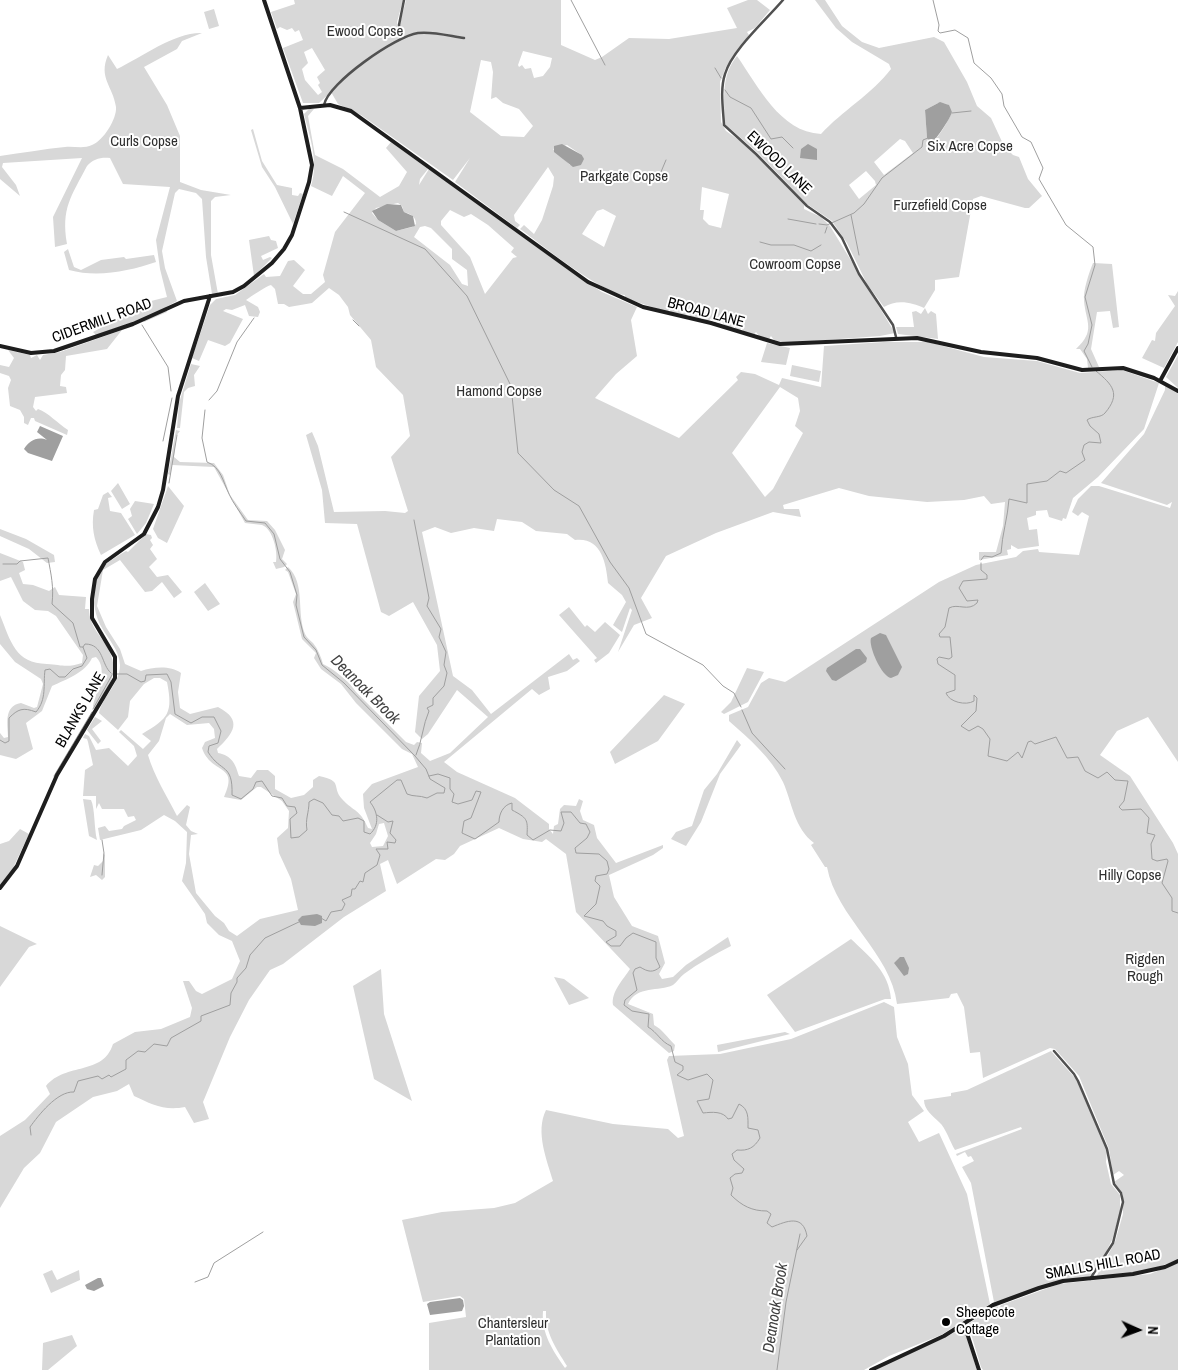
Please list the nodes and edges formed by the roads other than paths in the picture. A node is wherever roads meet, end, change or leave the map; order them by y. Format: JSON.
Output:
{"nodes":[{"id":1,"x":264,"y":0,"type":"edge"},
{"id":2,"x":404,"y":0,"type":"edge"},
{"id":3,"x":782,"y":0,"type":"edge"},
{"id":4,"x":401,"y":38,"type":"junction"},
{"id":5,"x":464,"y":38,"type":"dead end"},
{"id":6,"x":324,"y":105,"type":"junction"},
{"id":7,"x":300,"y":108,"type":"junction"},
{"id":8,"x":210,"y":296,"type":"junction"},
{"id":9,"x":896,"y":337,"type":"junction"},
{"id":10,"x":0,"y":346,"type":"edge"},
{"id":11,"x":1178,"y":348,"type":"edge"},
{"id":12,"x":1161,"y":381,"type":"junction"},
{"id":13,"x":1178,"y":391,"type":"edge"},
{"id":14,"x":0,"y":888,"type":"edge"},
{"id":15,"x":1054,"y":1052,"type":"dead end"},
{"id":16,"x":1178,"y":1261,"type":"edge"},
{"id":17,"x":1090,"y":1279,"type":"junction"},
{"id":18,"x":964,"y":1324,"type":"junction"},
{"id":19,"x":871,"y":1370,"type":"edge"},
{"id":20,"x":979,"y":1370,"type":"edge"}],
"edges":[{"from":1,"to":7,"type":"street","name":"CIDERMILL ROAD"},
{"from":2,"to":4,"type":"street"},
{"from":3,"to":9,"type":"street","name":"EWOOD LANE"},
{"from":4,"to":5,"type":"street"},
{"from":4,"to":6,"type":"street"},
{"from":6,"to":7,"type":"street","name":"BROAD LANE"},
{"from":6,"to":9,"type":"street","name":"BROAD LANE"},
{"from":7,"to":8,"type":"street","name":"CIDERMILL ROAD"},
{"from":8,"to":10,"type":"street","name":"CIDERMILL ROAD"},
{"from":8,"to":14,"type":"street","name":"BLANKS LANE"},
{"from":9,"to":12,"type":"street","name":"BROAD LANE"},
{"from":11,"to":12,"type":"street"},
{"from":12,"to":13,"type":"street","name":"BROAD LANE"},
{"from":15,"to":17,"type":"street"},
{"from":16,"to":17,"type":"street","name":"SMALLS HILL ROAD"},
{"from":17,"to":18,"type":"street","name":"SMALLS HILL ROAD"},
{"from":18,"to":19,"type":"street","name":"SMALLS HILL ROAD"},
{"from":18,"to":20,"type":"street"}]}
